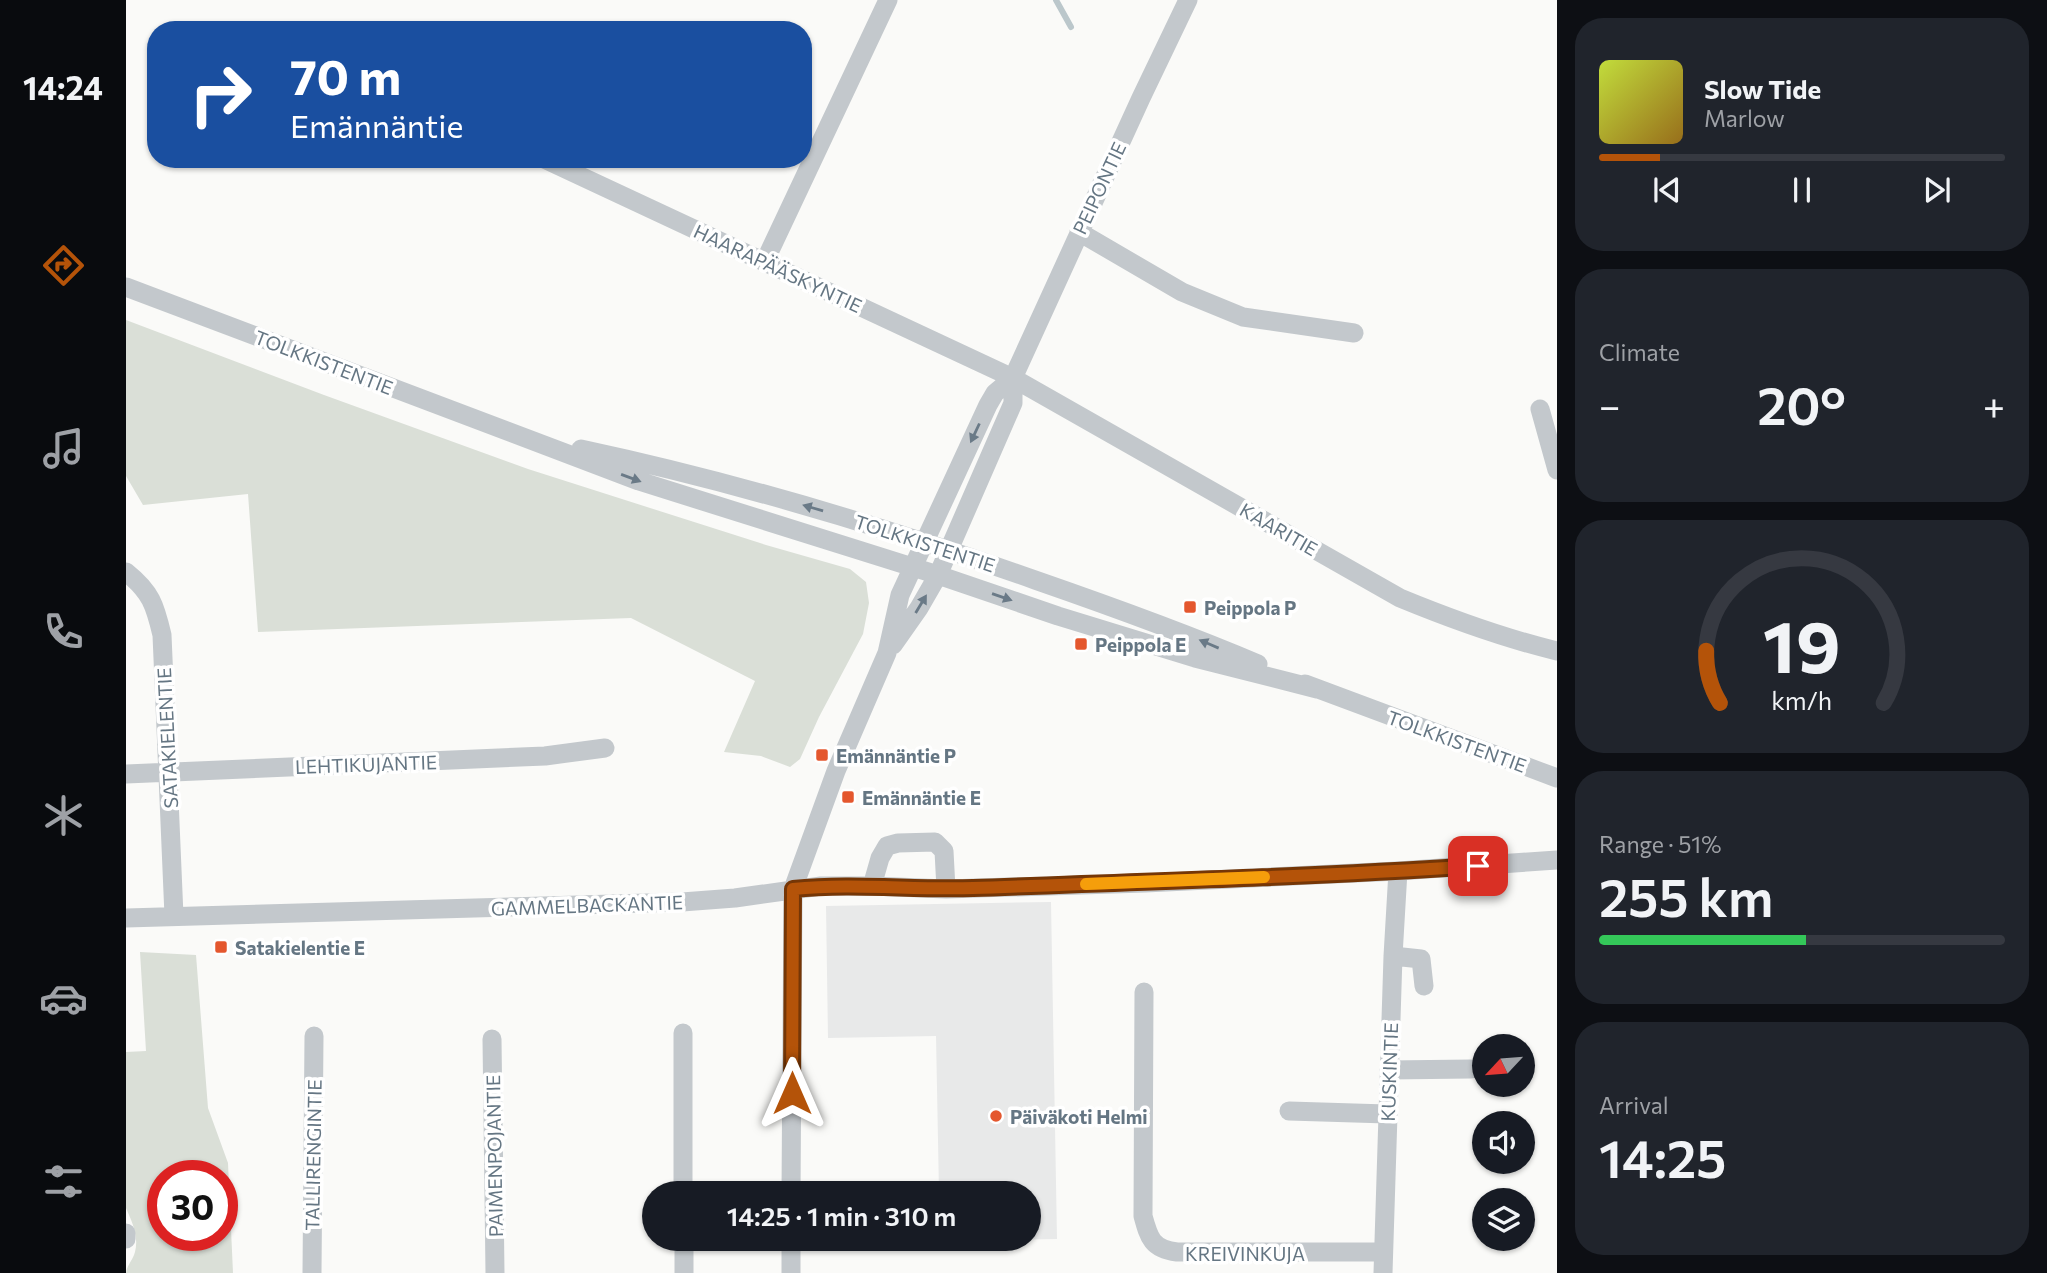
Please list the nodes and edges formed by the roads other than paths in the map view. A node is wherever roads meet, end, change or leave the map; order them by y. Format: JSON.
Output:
{"nodes":[{"id":1,"x":888,"y":0,"type":"edge"},
{"id":2,"x":1188,"y":0,"type":"edge"},
{"id":3,"x":812,"y":161,"type":"edge"},
{"id":4,"x":564,"y":168,"type":"edge"},
{"id":5,"x":809,"y":168,"type":"edge"},
{"id":6,"x":1079,"y":232,"type":"junction"},
{"id":7,"x":765,"y":261,"type":"junction"},
{"id":8,"x":126,"y":288,"type":"edge"},
{"id":9,"x":1354,"y":333,"type":"dead end"},
{"id":10,"x":1013,"y":378,"type":"junction"},
{"id":11,"x":1540,"y":409,"type":"dead end"},
{"id":12,"x":522,"y":436,"type":"junction"},
{"id":13,"x":1554,"y":447,"type":"edge"},
{"id":14,"x":1557,"y":470,"type":"edge"},
{"id":15,"x":925,"y":541,"type":"junction"},
{"id":16,"x":949,"y":549,"type":"junction"},
{"id":17,"x":913,"y":568,"type":"junction"},
{"id":18,"x":126,"y":572,"type":"edge"},
{"id":19,"x":938,"y":575,"type":"junction"},
{"id":20,"x":1557,"y":651,"type":"edge"},
{"id":21,"x":887,"y":653,"type":"junction"},
{"id":22,"x":1317,"y":689,"type":"junction"},
{"id":23,"x":605,"y":748,"type":"dead end"},
{"id":24,"x":169,"y":772,"type":"junction"},
{"id":25,"x":126,"y":774,"type":"edge"},
{"id":26,"x":1557,"y":778,"type":"edge"},
{"id":27,"x":1557,"y":860,"type":"edge"},
{"id":28,"x":1398,"y":871,"type":"junction"},
{"id":29,"x":872,"y":886,"type":"junction"},
{"id":30,"x":793,"y":889,"type":"junction"},
{"id":31,"x":946,"y":889,"type":"junction"},
{"id":32,"x":174,"y":916,"type":"junction"},
{"id":33,"x":126,"y":918,"type":"edge"},
{"id":34,"x":1393,"y":956,"type":"junction"},
{"id":35,"x":1424,"y":986,"type":"dead end"},
{"id":36,"x":1144,"y":992,"type":"dead end"},
{"id":37,"x":683,"y":1033,"type":"dead end"},
{"id":38,"x":314,"y":1036,"type":"dead end"},
{"id":39,"x":492,"y":1039,"type":"dead end"},
{"id":40,"x":1471,"y":1069,"type":"dead end"},
{"id":41,"x":1389,"y":1070,"type":"junction"},
{"id":42,"x":1289,"y":1111,"type":"dead end"},
{"id":43,"x":1387,"y":1114,"type":"junction"},
{"id":44,"x":684,"y":1181,"type":"edge"},
{"id":45,"x":791,"y":1181,"type":"edge"},
{"id":46,"x":126,"y":1233,"type":"edge"},
{"id":47,"x":126,"y":1239,"type":"edge"},
{"id":48,"x":684,"y":1251,"type":"edge"},
{"id":49,"x":791,"y":1251,"type":"edge"},
{"id":50,"x":1383,"y":1252,"type":"junction"},
{"id":51,"x":312,"y":1273,"type":"edge"},
{"id":52,"x":495,"y":1273,"type":"edge"},
{"id":53,"x":684,"y":1273,"type":"edge"},
{"id":54,"x":791,"y":1273,"type":"edge"},
{"id":55,"x":1383,"y":1273,"type":"edge"}],
"edges":[{"from":1,"to":3,"type":"street"},
{"from":2,"to":6,"type":"street","name":"PEIPONTIE"},
{"from":4,"to":7,"type":"street","name":"HAARAPÄÄSKYNTIE"},
{"from":5,"to":7,"type":"street"},
{"from":6,"to":9,"type":"street"},
{"from":6,"to":10,"type":"street","name":"PEIPONTIE"},
{"from":7,"to":10,"type":"street","name":"HAARAPÄÄSKYNTIE"},
{"from":8,"to":12,"type":"street","name":"TOLKKISTENTIE"},
{"from":10,"to":15,"type":"street","name":"PEIPONTIE","one_way":true},
{"from":10,"to":16,"type":"street","name":"PEIPONTIE"},
{"from":10,"to":20,"type":"street","name":"KAARITIE"},
{"from":11,"to":13,"type":"street"},
{"from":15,"to":12,"type":"street","name":"TOLKKISTENTIE","one_way":true},
{"from":12,"to":17,"type":"street","name":"TOLKKISTENTIE","one_way":true},
{"from":13,"to":14,"type":"street"},
{"from":15,"to":16,"type":"street","name":"TOLKKISTENTIE"},
{"from":15,"to":17,"type":"street"},
{"from":16,"to":19,"type":"street"},
{"from":22,"to":16,"type":"street","name":"TOLKKISTENTIE","one_way":true},
{"from":17,"to":19,"type":"street","name":"TOLKKISTENTIE"},
{"from":17,"to":21,"type":"street"},
{"from":18,"to":24,"type":"street","name":"SATAKIELENTIE"},
{"from":21,"to":19,"type":"street","one_way":true},
{"from":19,"to":22,"type":"street","name":"TOLKKISTENTIE","one_way":true},
{"from":21,"to":30,"type":"street"},
{"from":22,"to":26,"type":"street","name":"TOLKKISTENTIE"},
{"from":23,"to":24,"type":"street","name":"LEHTIKUJANTIE"},
{"from":24,"to":25,"type":"street","name":"LEHTIKUJANTIE"},
{"from":24,"to":32,"type":"street","name":"SATAKIELENTIE"},
{"from":27,"to":28,"type":"street","name":"GAMMELBACKANTIE"},
{"from":28,"to":31,"type":"street","name":"GAMMELBACKANTIE"},
{"from":28,"to":34,"type":"street","name":"KUSKINTIE"},
{"from":29,"to":30,"type":"street","name":"GAMMELBACKANTIE"},
{"from":29,"to":31,"type":"street","name":"GAMMELBACKANTIE"},
{"from":29,"to":31,"type":"street"},
{"from":30,"to":32,"type":"street","name":"GAMMELBACKANTIE"},
{"from":30,"to":45,"type":"street"},
{"from":32,"to":33,"type":"street","name":"GAMMELBACKANTIE"},
{"from":34,"to":35,"type":"street"},
{"from":34,"to":41,"type":"street","name":"KUSKINTIE"},
{"from":36,"to":50,"type":"street","name":"KREIVINKUJA"},
{"from":37,"to":44,"type":"street"},
{"from":38,"to":51,"type":"street","name":"TALLIRENGINTIE"},
{"from":39,"to":52,"type":"street","name":"PAIMENPOJANTIE"},
{"from":40,"to":41,"type":"street"},
{"from":41,"to":43,"type":"street","name":"KUSKINTIE"},
{"from":42,"to":43,"type":"street"},
{"from":43,"to":50,"type":"street","name":"KUSKINTIE"},
{"from":46,"to":47,"type":"street"},
{"from":48,"to":53,"type":"street"},
{"from":49,"to":54,"type":"street"},
{"from":50,"to":55,"type":"street","name":"KUSKINTIE"}]}
